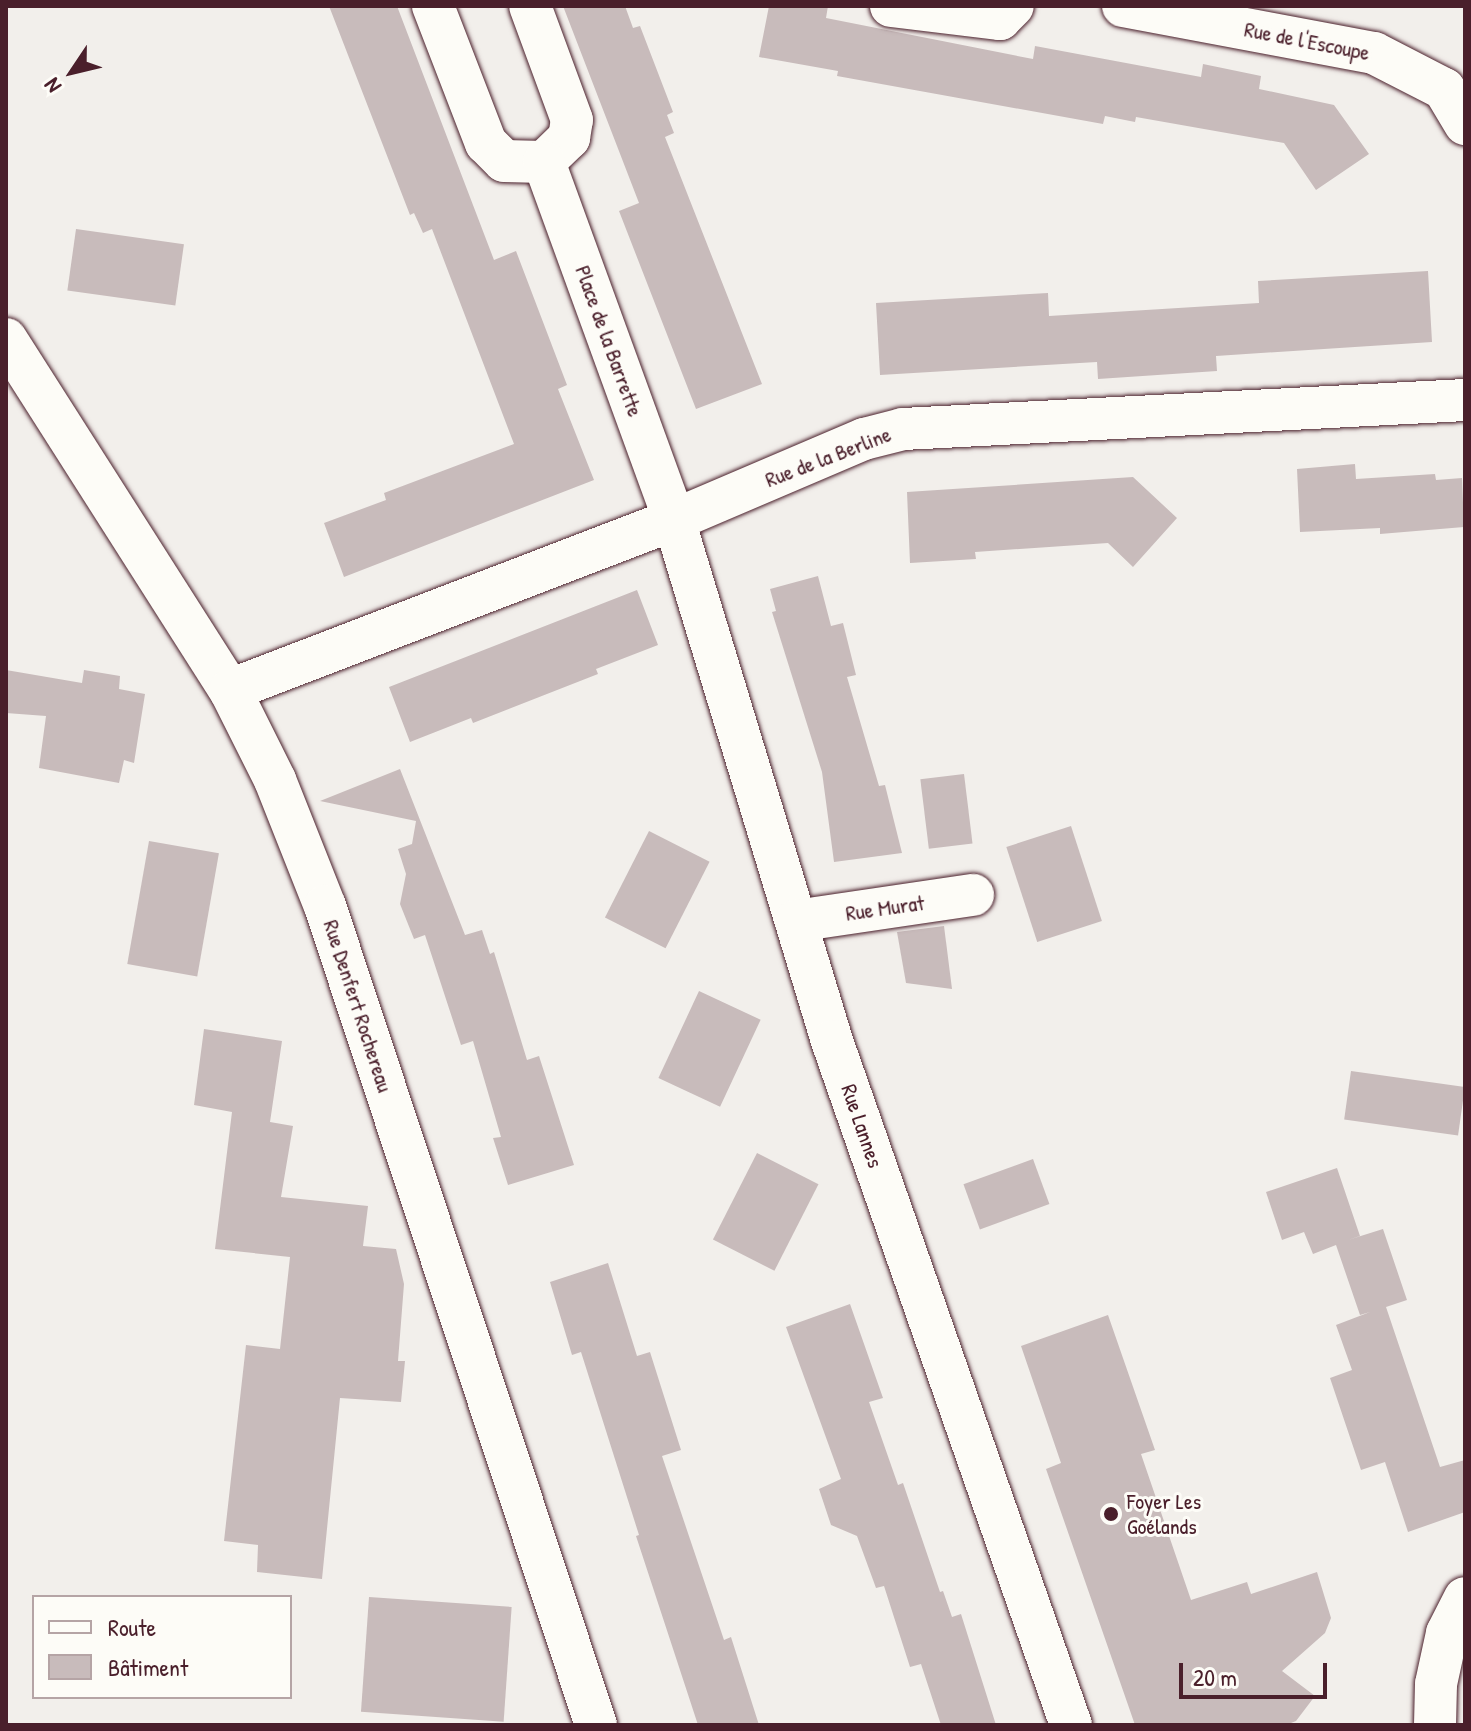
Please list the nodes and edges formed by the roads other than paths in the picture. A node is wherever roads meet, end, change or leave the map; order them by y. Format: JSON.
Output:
{"nodes":[{"id":1,"x":433,"y":6,"type":"edge"},
{"id":2,"x":530,"y":6,"type":"edge"},
{"id":3,"x":891,"y":6,"type":"edge"},
{"id":4,"x":1013,"y":6,"type":"edge"},
{"id":5,"x":1123,"y":6,"type":"edge"},
{"id":6,"x":1465,"y":124,"type":"edge"},
{"id":7,"x":544,"y":162,"type":"junction"},
{"id":8,"x":6,"y":339,"type":"edge"},
{"id":9,"x":1465,"y":400,"type":"edge"},
{"id":10,"x":674,"y":520,"type":"junction"},
{"id":11,"x":230,"y":690,"type":"junction"},
{"id":12,"x":973,"y":895,"type":"dead end"},
{"id":13,"x":796,"y":921,"type":"junction"},
{"id":14,"x":1465,"y":1598,"type":"edge"},
{"id":15,"x":596,"y":1725,"type":"edge"},
{"id":16,"x":1071,"y":1725,"type":"edge"},
{"id":17,"x":1435,"y":1725,"type":"edge"}],
"edges":[{"from":1,"to":7,"type":"street"},
{"from":2,"to":7,"type":"street"},
{"from":3,"to":4,"type":"street"},
{"from":5,"to":6,"type":"street","name":"Rue de l'Escoupe"},
{"from":7,"to":10,"type":"street","name":"Place de la Barrette"},
{"from":8,"to":11,"type":"street","name":"Rue Denfert Rochereau"},
{"from":9,"to":10,"type":"street","name":"Rue de la Berline"},
{"from":10,"to":11,"type":"street","name":"Rue de la Berline"},
{"from":10,"to":13,"type":"street","name":"Rue Lannes"},
{"from":11,"to":15,"type":"street","name":"Rue Denfert Rochereau"},
{"from":12,"to":13,"type":"street","name":"Rue Murat"},
{"from":13,"to":16,"type":"street","name":"Rue Lannes"},
{"from":14,"to":17,"type":"street"}]}
